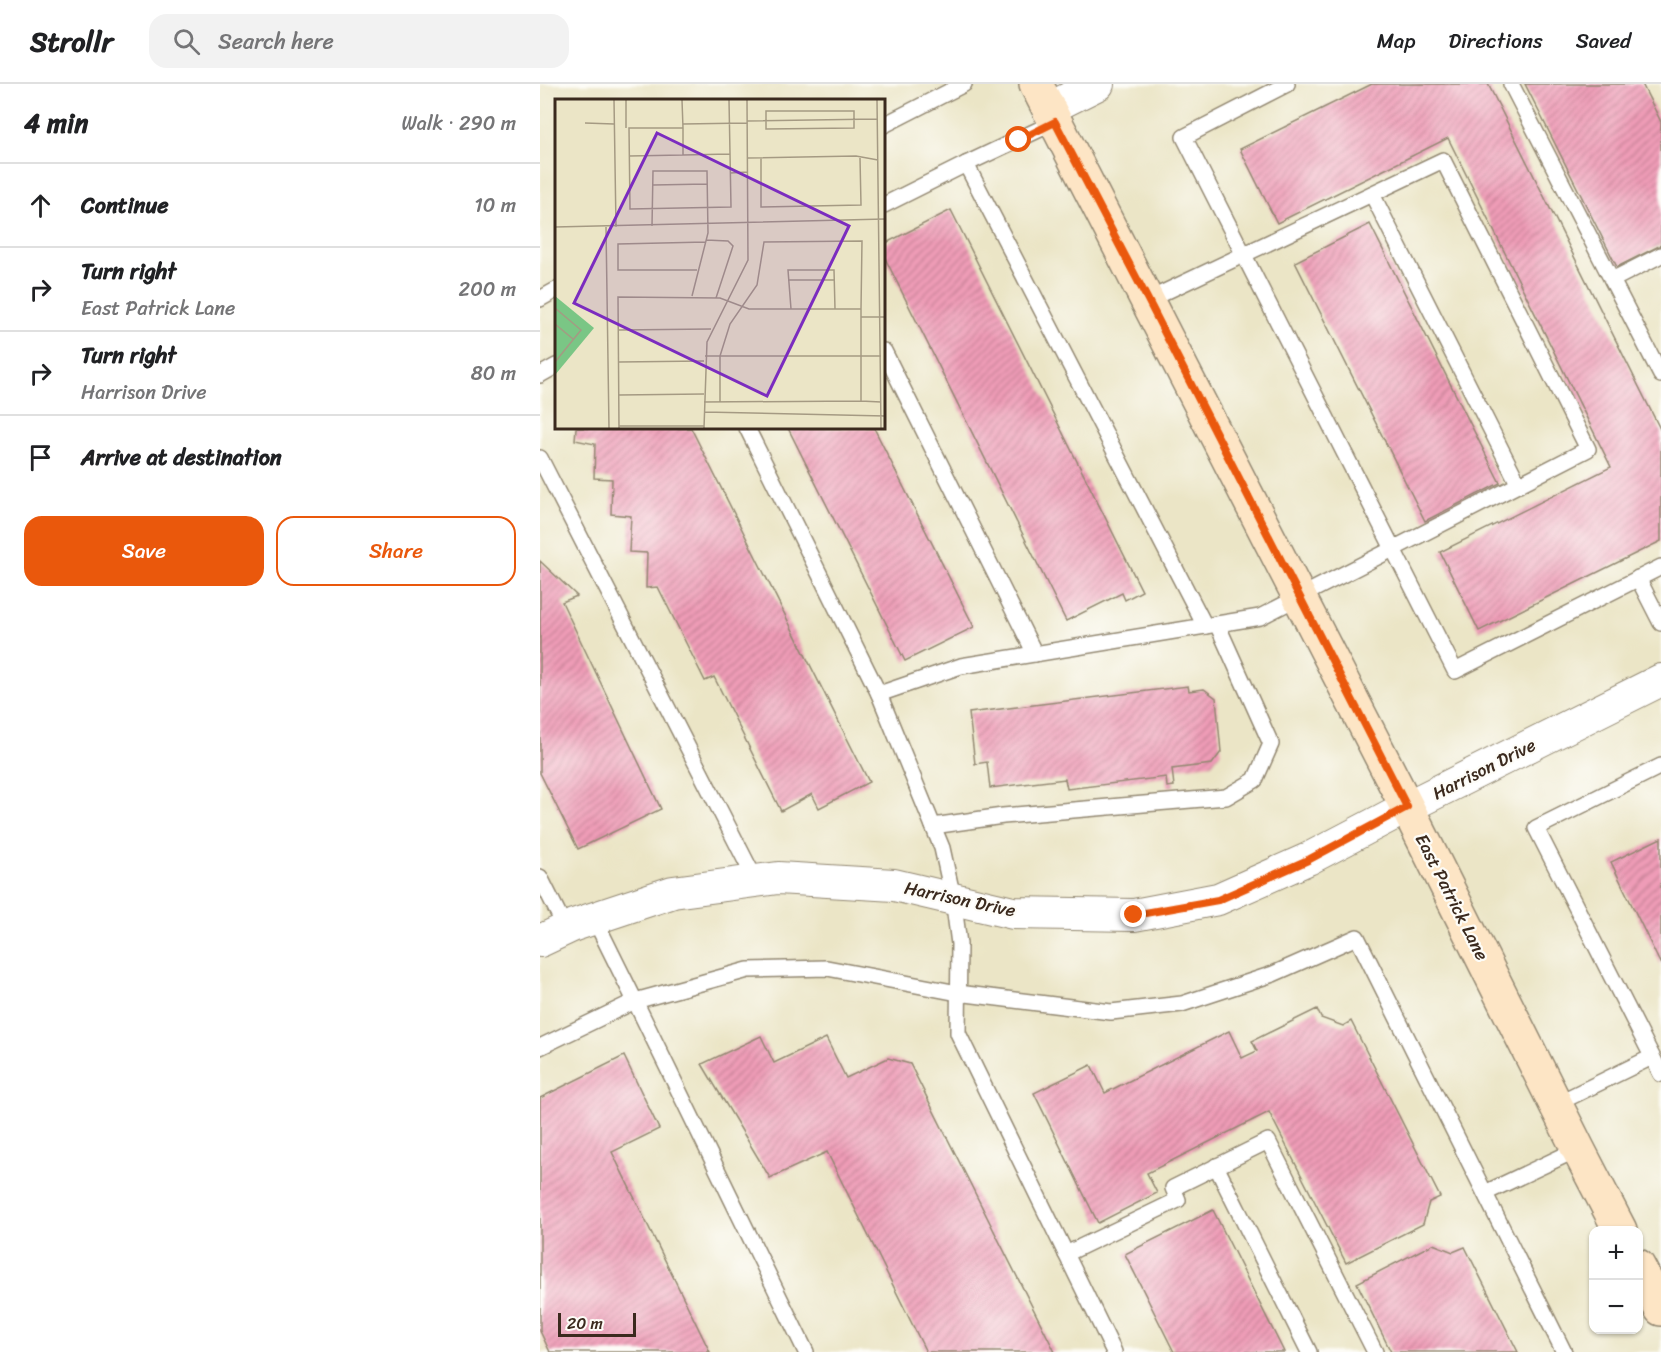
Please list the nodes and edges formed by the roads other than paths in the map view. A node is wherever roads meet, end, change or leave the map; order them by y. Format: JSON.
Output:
{"nodes":[{"id":1,"x":964,"y":84,"type":"edge"},
{"id":2,"x":1098,"y":84,"type":"edge"},
{"id":3,"x":1287,"y":84,"type":"edge"},
{"id":4,"x":1511,"y":84,"type":"edge"},
{"id":5,"x":1046,"y":105,"type":"edge"},
{"id":6,"x":885,"y":124,"type":"edge"},
{"id":7,"x":966,"y":164,"type":"junction"},
{"id":8,"x":1372,"y":194,"type":"junction"},
{"id":9,"x":885,"y":204,"type":"edge"},
{"id":10,"x":1244,"y":255,"type":"junction"},
{"id":11,"x":1661,"y":255,"type":"edge"},
{"id":12,"x":1612,"y":280,"type":"junction"},
{"id":13,"x":555,"y":291,"type":"edge"},
{"id":14,"x":540,"y":299,"type":"edge"},
{"id":15,"x":1148,"y":300,"type":"junction"},
{"id":16,"x":885,"y":353,"type":"edge"},
{"id":17,"x":555,"y":367,"type":"edge"},
{"id":18,"x":540,"y":375,"type":"edge"},
{"id":19,"x":1661,"y":375,"type":"edge"},
{"id":20,"x":747,"y":429,"type":"edge"},
{"id":21,"x":540,"y":458,"type":"edge"},
{"id":22,"x":1519,"y":485,"type":"junction"},
{"id":23,"x":1393,"y":549,"type":"junction"},
{"id":24,"x":1661,"y":567,"type":"edge"},
{"id":25,"x":1638,"y":578,"type":"junction"},
{"id":26,"x":1299,"y":597,"type":"junction"},
{"id":27,"x":1661,"y":623,"type":"edge"},
{"id":28,"x":1211,"y":625,"type":"junction"},
{"id":29,"x":1035,"y":654,"type":"junction"},
{"id":30,"x":1661,"y":680,"type":"edge"},
{"id":31,"x":879,"y":694,"type":"junction"},
{"id":32,"x":1661,"y":766,"type":"edge"},
{"id":33,"x":1407,"y":807,"type":"junction"},
{"id":34,"x":933,"y":826,"type":"junction"},
{"id":35,"x":540,"y":877,"type":"edge"},
{"id":36,"x":756,"y":881,"type":"junction"},
{"id":37,"x":953,"y":898,"type":"junction"},
{"id":38,"x":594,"y":918,"type":"junction"},
{"id":39,"x":553,"y":935,"type":"edge"},
{"id":40,"x":958,"y":993,"type":"junction"},
{"id":41,"x":635,"y":1001,"type":"junction"},
{"id":42,"x":540,"y":1047,"type":"edge"},
{"id":43,"x":1652,"y":1057,"type":"junction"},
{"id":44,"x":1661,"y":1074,"type":"edge"},
{"id":45,"x":1556,"y":1104,"type":"junction"},
{"id":46,"x":1578,"y":1149,"type":"junction"},
{"id":47,"x":1216,"y":1166,"type":"junction"},
{"id":48,"x":1485,"y":1193,"type":"junction"},
{"id":49,"x":1618,"y":1226,"type":"edge"},
{"id":50,"x":1066,"y":1254,"type":"junction"},
{"id":51,"x":1643,"y":1275,"type":"edge"},
{"id":52,"x":1661,"y":1309,"type":"edge"},
{"id":53,"x":806,"y":1352,"type":"edge"},
{"id":54,"x":1114,"y":1352,"type":"edge"},
{"id":55,"x":1309,"y":1352,"type":"edge"},
{"id":56,"x":1374,"y":1352,"type":"edge"},
{"id":57,"x":1564,"y":1352,"type":"edge"}],
"edges":[{"from":1,"to":6,"type":"lane"},
{"from":2,"to":5,"type":"street"},
{"from":3,"to":10,"type":"lane"},
{"from":4,"to":12,"type":"lane"},
{"from":5,"to":7,"type":"lane"},
{"from":5,"to":15,"type":"main road","name":"East Patrick Lane"},
{"from":7,"to":9,"type":"lane"},
{"from":7,"to":28,"type":"lane"},
{"from":8,"to":10,"type":"lane"},
{"from":8,"to":22,"type":"lane"},
{"from":8,"to":22,"type":"lane"},
{"from":10,"to":15,"type":"lane"},
{"from":10,"to":23,"type":"lane"},
{"from":11,"to":12,"type":"lane"},
{"from":12,"to":19,"type":"lane"},
{"from":13,"to":14,"type":"lane"},
{"from":15,"to":26,"type":"main road","name":"East Patrick Lane"},
{"from":16,"to":29,"type":"lane"},
{"from":17,"to":18,"type":"lane"},
{"from":20,"to":31,"type":"lane"},
{"from":21,"to":36,"type":"lane"},
{"from":22,"to":23,"type":"lane"},
{"from":23,"to":25,"type":"lane"},
{"from":23,"to":26,"type":"lane"},
{"from":24,"to":25,"type":"lane"},
{"from":25,"to":27,"type":"lane"},
{"from":26,"to":28,"type":"lane"},
{"from":26,"to":33,"type":"main road","name":"East Patrick Lane"},
{"from":28,"to":29,"type":"lane"},
{"from":28,"to":34,"type":"lane"},
{"from":29,"to":31,"type":"lane"},
{"from":30,"to":33,"type":"street","name":"Harrison Drive"},
{"from":31,"to":34,"type":"lane"},
{"from":32,"to":43,"type":"lane"},
{"from":33,"to":37,"type":"street","name":"Harrison Drive"},
{"from":33,"to":45,"type":"main road","name":"East Patrick Lane"},
{"from":34,"to":37,"type":"lane"},
{"from":35,"to":39,"type":"lane"},
{"from":36,"to":37,"type":"street","name":"Harrison Drive"},
{"from":36,"to":38,"type":"street","name":"Harrison Drive"},
{"from":37,"to":40,"type":"lane"},
{"from":38,"to":39,"type":"street","name":"Harrison Drive"},
{"from":38,"to":41,"type":"lane"},
{"from":40,"to":41,"type":"lane"},
{"from":40,"to":48,"type":"lane"},
{"from":40,"to":50,"type":"lane"},
{"from":41,"to":42,"type":"lane"},
{"from":41,"to":53,"type":"lane"},
{"from":43,"to":44,"type":"lane"},
{"from":43,"to":45,"type":"lane"},
{"from":45,"to":46,"type":"main road","name":"East Patrick Lane"},
{"from":46,"to":48,"type":"lane"},
{"from":46,"to":49,"type":"main road","name":"East Patrick Lane"},
{"from":47,"to":50,"type":"lane"},
{"from":47,"to":55,"type":"lane"},
{"from":47,"to":56,"type":"lane"},
{"from":48,"to":57,"type":"lane"},
{"from":50,"to":54,"type":"lane"},
{"from":51,"to":52,"type":"main road"}]}
